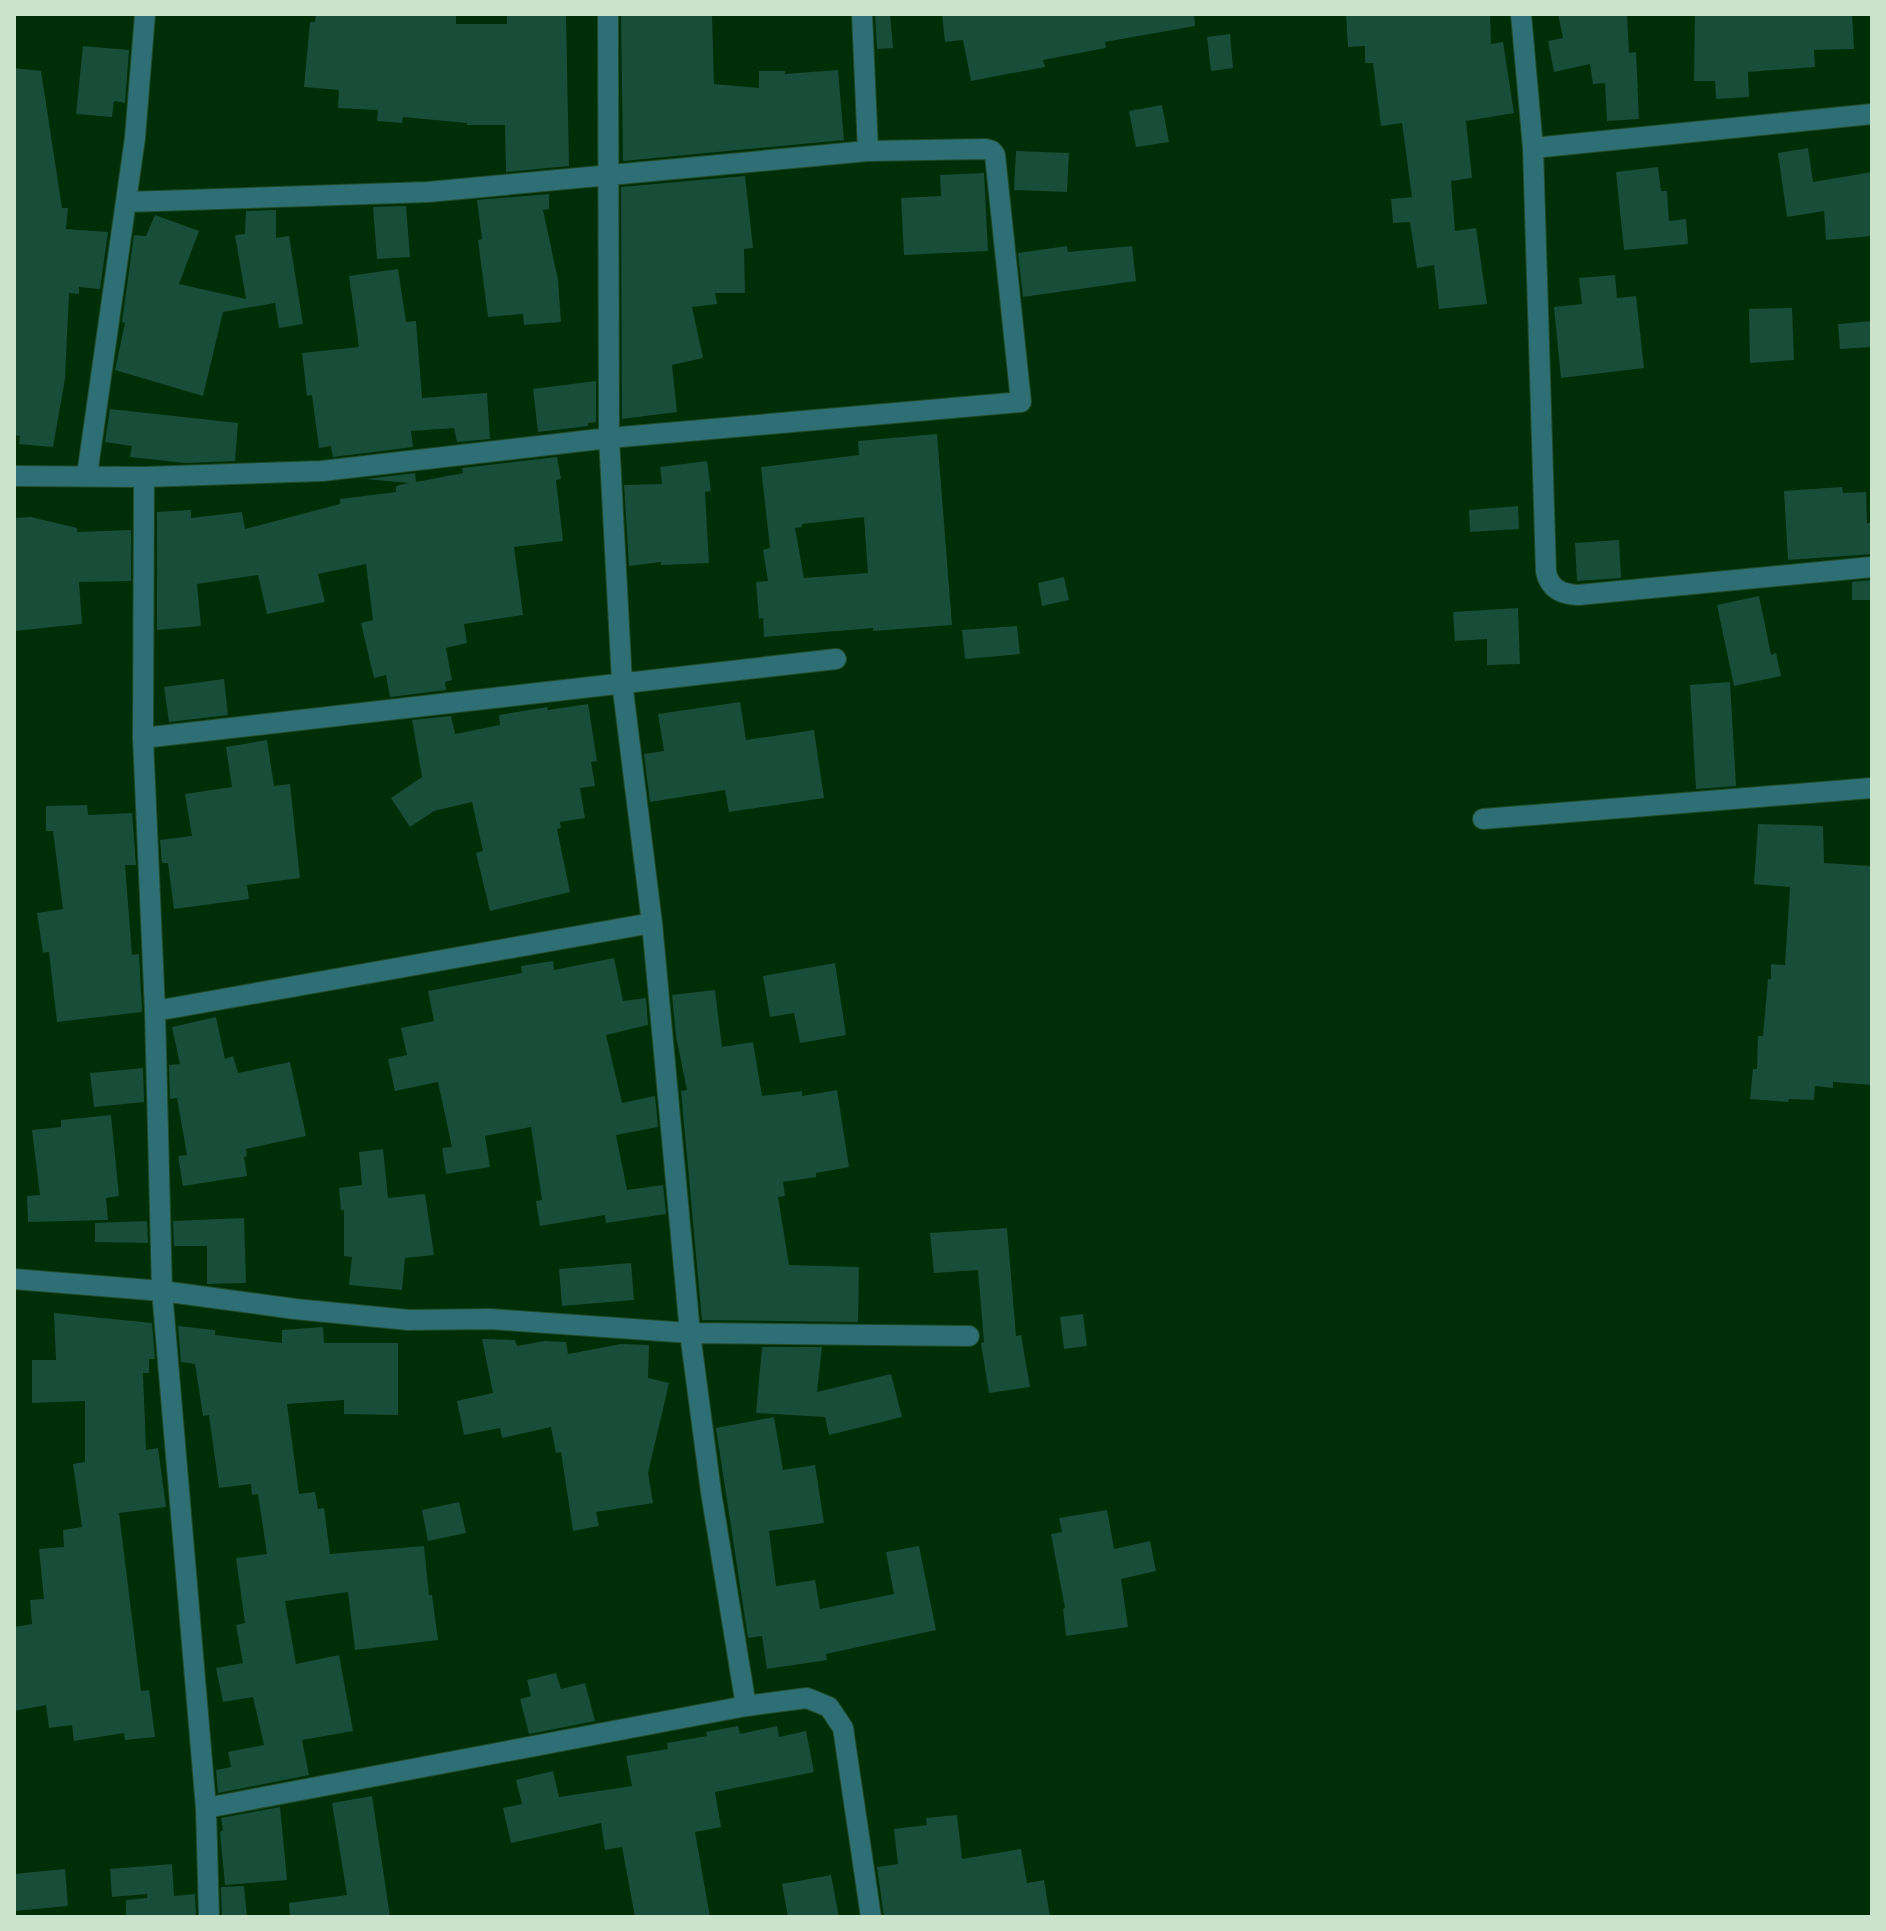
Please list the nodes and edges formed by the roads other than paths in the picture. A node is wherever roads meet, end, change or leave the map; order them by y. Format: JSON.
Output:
{"nodes":[{"id":1,"x":145,"y":14,"type":"edge"},
{"id":2,"x":608,"y":14,"type":"edge"},
{"id":3,"x":862,"y":14,"type":"edge"},
{"id":4,"x":1521,"y":14,"type":"edge"},
{"id":5,"x":1872,"y":114,"type":"edge"},
{"id":6,"x":1533,"y":148,"type":"junction"},
{"id":7,"x":868,"y":151,"type":"junction"},
{"id":8,"x":606,"y":175,"type":"junction"},
{"id":9,"x":127,"y":202,"type":"junction"},
{"id":10,"x":609,"y":438,"type":"junction"},
{"id":11,"x":87,"y":475,"type":"junction"},
{"id":12,"x":14,"y":476,"type":"edge"},
{"id":13,"x":144,"y":477,"type":"junction"},
{"id":14,"x":1872,"y":567,"type":"edge"},
{"id":15,"x":836,"y":659,"type":"dead end"},
{"id":16,"x":622,"y":682,"type":"junction"},
{"id":17,"x":143,"y":738,"type":"junction"},
{"id":18,"x":1872,"y":788,"type":"edge"},
{"id":19,"x":1483,"y":819,"type":"dead end"},
{"id":20,"x":652,"y":923,"type":"junction"},
{"id":21,"x":155,"y":1011,"type":"junction"},
{"id":22,"x":14,"y":1279,"type":"edge"},
{"id":23,"x":162,"y":1291,"type":"junction"},
{"id":24,"x":690,"y":1333,"type":"junction"},
{"id":25,"x":969,"y":1336,"type":"dead end"},
{"id":26,"x":746,"y":1706,"type":"junction"},
{"id":27,"x":206,"y":1808,"type":"junction"},
{"id":28,"x":209,"y":1917,"type":"edge"},
{"id":29,"x":871,"y":1917,"type":"edge"}],
"edges":[{"from":1,"to":9,"type":"street"},
{"from":2,"to":8,"type":"street"},
{"from":3,"to":7,"type":"street"},
{"from":4,"to":6,"type":"street"},
{"from":5,"to":6,"type":"street"},
{"from":6,"to":14,"type":"street"},
{"from":7,"to":8,"type":"street"},
{"from":7,"to":10,"type":"street"},
{"from":8,"to":9,"type":"street"},
{"from":8,"to":10,"type":"street"},
{"from":9,"to":11,"type":"street"},
{"from":10,"to":13,"type":"street"},
{"from":10,"to":16,"type":"street"},
{"from":11,"to":12,"type":"street"},
{"from":11,"to":13,"type":"street"},
{"from":13,"to":17,"type":"street"},
{"from":15,"to":16,"type":"street"},
{"from":16,"to":17,"type":"street"},
{"from":16,"to":20,"type":"street"},
{"from":17,"to":21,"type":"street"},
{"from":18,"to":19,"type":"street"},
{"from":20,"to":21,"type":"street"},
{"from":20,"to":24,"type":"street"},
{"from":21,"to":23,"type":"street"},
{"from":22,"to":23,"type":"street"},
{"from":23,"to":24,"type":"street"},
{"from":23,"to":27,"type":"street"},
{"from":24,"to":25,"type":"street"},
{"from":24,"to":26,"type":"street"},
{"from":26,"to":27,"type":"street"},
{"from":26,"to":29,"type":"street"},
{"from":27,"to":28,"type":"street"}]}
